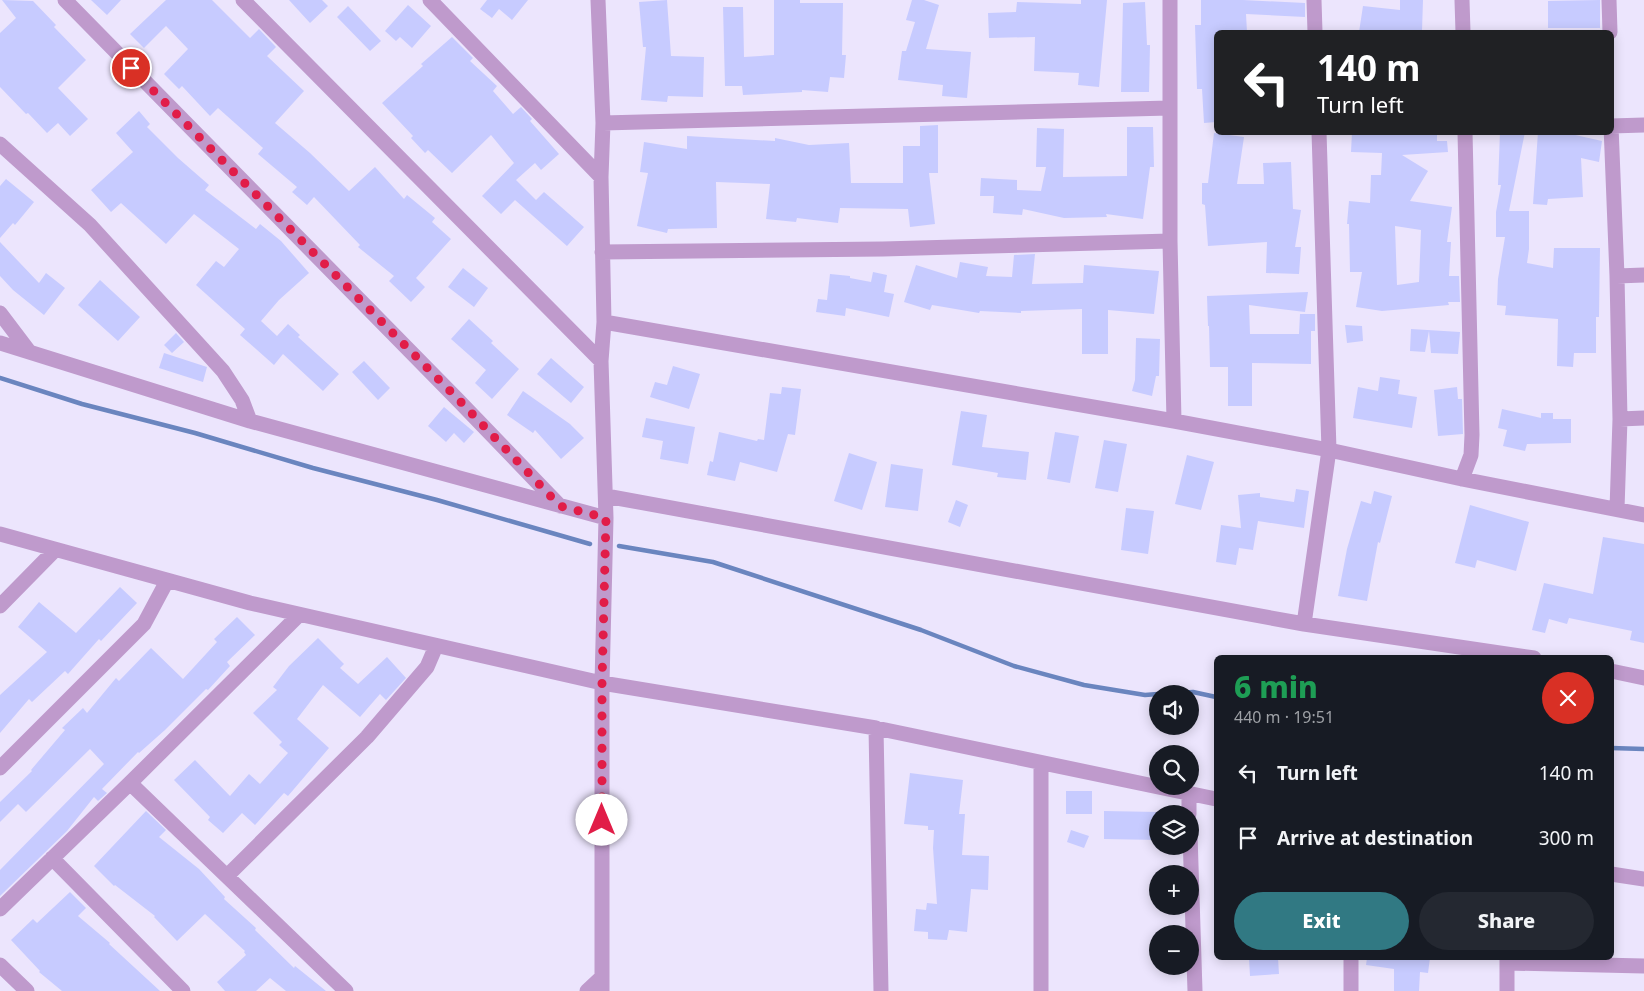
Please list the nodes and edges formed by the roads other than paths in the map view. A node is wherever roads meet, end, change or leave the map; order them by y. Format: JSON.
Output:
{"nodes":[{"id":1,"x":64,"y":0,"type":"edge"},
{"id":2,"x":243,"y":0,"type":"edge"},
{"id":3,"x":430,"y":0,"type":"edge"},
{"id":4,"x":598,"y":0,"type":"edge"},
{"id":5,"x":1170,"y":0,"type":"edge"},
{"id":6,"x":1314,"y":0,"type":"edge"},
{"id":7,"x":1462,"y":0,"type":"edge"},
{"id":8,"x":1609,"y":0,"type":"edge"},
{"id":9,"x":1315,"y":30,"type":"edge"},
{"id":10,"x":1463,"y":30,"type":"edge"},
{"id":11,"x":1610,"y":30,"type":"edge"},
{"id":12,"x":1169,"y":108,"type":"junction"},
{"id":13,"x":603,"y":123,"type":"junction"},
{"id":14,"x":1644,"y":125,"type":"edge"},
{"id":15,"x":1614,"y":126,"type":"edge"},
{"id":16,"x":1319,"y":135,"type":"edge"},
{"id":17,"x":1465,"y":135,"type":"edge"},
{"id":18,"x":1611,"y":135,"type":"edge"},
{"id":19,"x":0,"y":144,"type":"edge"},
{"id":20,"x":601,"y":177,"type":"junction"},
{"id":21,"x":1170,"y":241,"type":"junction"},
{"id":22,"x":602,"y":252,"type":"junction"},
{"id":23,"x":1644,"y":275,"type":"edge"},
{"id":24,"x":1617,"y":276,"type":"junction"},
{"id":25,"x":0,"y":313,"type":"edge"},
{"id":26,"x":604,"y":322,"type":"junction"},
{"id":27,"x":0,"y":343,"type":"edge"},
{"id":28,"x":28,"y":350,"type":"junction"},
{"id":29,"x":600,"y":361,"type":"junction"},
{"id":30,"x":1644,"y":418,"type":"edge"},
{"id":31,"x":1620,"y":419,"type":"junction"},
{"id":32,"x":250,"y":421,"type":"junction"},
{"id":33,"x":1174,"y":421,"type":"junction"},
{"id":34,"x":1329,"y":450,"type":"junction"},
{"id":35,"x":526,"y":471,"type":"junction"},
{"id":36,"x":1462,"y":479,"type":"junction"},
{"id":37,"x":606,"y":496,"type":"junction"},
{"id":38,"x":526,"y":497,"type":"junction"},
{"id":39,"x":560,"y":506,"type":"junction"},
{"id":40,"x":1617,"y":509,"type":"junction"},
{"id":41,"x":1644,"y":515,"type":"edge"},
{"id":42,"x":606,"y":518,"type":"junction"},
{"id":43,"x":0,"y":534,"type":"edge"},
{"id":44,"x":55,"y":550,"type":"junction"},
{"id":45,"x":167,"y":581,"type":"junction"},
{"id":46,"x":0,"y":606,"type":"edge"},
{"id":47,"x":299,"y":615,"type":"junction"},
{"id":48,"x":1304,"y":624,"type":"junction"},
{"id":49,"x":436,"y":646,"type":"junction"},
{"id":50,"x":1514,"y":655,"type":"edge"},
{"id":51,"x":1614,"y":672,"type":"edge"},
{"id":52,"x":1644,"y":678,"type":"edge"},
{"id":53,"x":602,"y":684,"type":"junction"},
{"id":54,"x":876,"y":728,"type":"junction"},
{"id":55,"x":1041,"y":763,"type":"junction"},
{"id":56,"x":0,"y":768,"type":"edge"},
{"id":57,"x":130,"y":783,"type":"junction"},
{"id":58,"x":1149,"y":786,"type":"edge"},
{"id":59,"x":1194,"y":795,"type":"edge"},
{"id":60,"x":1214,"y":799,"type":"edge"},
{"id":61,"x":1191,"y":855,"type":"edge"},
{"id":62,"x":52,"y":858,"type":"junction"},
{"id":63,"x":1614,"y":874,"type":"edge"},
{"id":64,"x":227,"y":876,"type":"junction"},
{"id":65,"x":1644,"y":879,"type":"edge"},
{"id":66,"x":0,"y":909,"type":"edge"},
{"id":67,"x":1351,"y":960,"type":"edge"},
{"id":68,"x":1507,"y":960,"type":"edge"},
{"id":69,"x":0,"y":965,"type":"edge"},
{"id":70,"x":1644,"y":966,"type":"edge"},
{"id":71,"x":602,"y":984,"type":"edge"},
{"id":72,"x":27,"y":991,"type":"edge"},
{"id":73,"x":183,"y":991,"type":"edge"},
{"id":74,"x":346,"y":991,"type":"edge"},
{"id":75,"x":587,"y":991,"type":"edge"},
{"id":76,"x":881,"y":991,"type":"edge"},
{"id":77,"x":1041,"y":991,"type":"edge"},
{"id":78,"x":1194,"y":991,"type":"edge"},
{"id":79,"x":1351,"y":991,"type":"edge"},
{"id":80,"x":1507,"y":991,"type":"edge"}],
"edges":[{"from":1,"to":35,"type":"street"},
{"from":2,"to":29,"type":"street"},
{"from":3,"to":20,"type":"street"},
{"from":4,"to":13,"type":"street"},
{"from":5,"to":12,"type":"street"},
{"from":6,"to":9,"type":"street"},
{"from":7,"to":10,"type":"street"},
{"from":8,"to":11,"type":"street"},
{"from":12,"to":13,"type":"street"},
{"from":12,"to":21,"type":"street"},
{"from":13,"to":20,"type":"street"},
{"from":14,"to":15,"type":"street"},
{"from":16,"to":34,"type":"street"},
{"from":17,"to":36,"type":"street"},
{"from":18,"to":24,"type":"street"},
{"from":19,"to":32,"type":"street"},
{"from":20,"to":22,"type":"street"},
{"from":21,"to":22,"type":"street"},
{"from":21,"to":33,"type":"street"},
{"from":22,"to":26,"type":"street"},
{"from":23,"to":24,"type":"street"},
{"from":24,"to":31,"type":"street"},
{"from":25,"to":28,"type":"street"},
{"from":26,"to":29,"type":"street"},
{"from":26,"to":33,"type":"street"},
{"from":27,"to":28,"type":"street"},
{"from":28,"to":32,"type":"street"},
{"from":29,"to":37,"type":"street"},
{"from":30,"to":31,"type":"street"},
{"from":31,"to":40,"type":"street"},
{"from":32,"to":38,"type":"street"},
{"from":33,"to":34,"type":"street"},
{"from":34,"to":36,"type":"street"},
{"from":34,"to":48,"type":"street"},
{"from":35,"to":38,"type":"street"},
{"from":35,"to":39,"type":"street"},
{"from":36,"to":40,"type":"street"},
{"from":37,"to":42,"type":"street"},
{"from":37,"to":48,"type":"street"},
{"from":38,"to":39,"type":"street"},
{"from":39,"to":42,"type":"street"},
{"from":40,"to":41,"type":"street"},
{"from":42,"to":53,"type":"street"},
{"from":43,"to":44,"type":"street"},
{"from":44,"to":45,"type":"street"},
{"from":44,"to":46,"type":"street"},
{"from":45,"to":47,"type":"street"},
{"from":45,"to":56,"type":"street"},
{"from":47,"to":49,"type":"street"},
{"from":47,"to":57,"type":"street"},
{"from":48,"to":50,"type":"street"},
{"from":49,"to":53,"type":"street"},
{"from":49,"to":64,"type":"street"},
{"from":51,"to":52,"type":"street"},
{"from":53,"to":54,"type":"street"},
{"from":53,"to":71,"type":"street"},
{"from":54,"to":55,"type":"street"},
{"from":54,"to":76,"type":"street"},
{"from":55,"to":58,"type":"street"},
{"from":55,"to":77,"type":"street"},
{"from":57,"to":62,"type":"street"},
{"from":57,"to":64,"type":"street"},
{"from":59,"to":60,"type":"street"},
{"from":61,"to":78,"type":"street"},
{"from":62,"to":66,"type":"street"},
{"from":62,"to":73,"type":"street"},
{"from":63,"to":65,"type":"street"},
{"from":64,"to":74,"type":"street"},
{"from":67,"to":79,"type":"street"},
{"from":68,"to":70,"type":"street"},
{"from":68,"to":80,"type":"street"},
{"from":69,"to":72,"type":"street"},
{"from":71,"to":75,"type":"street"}]}
